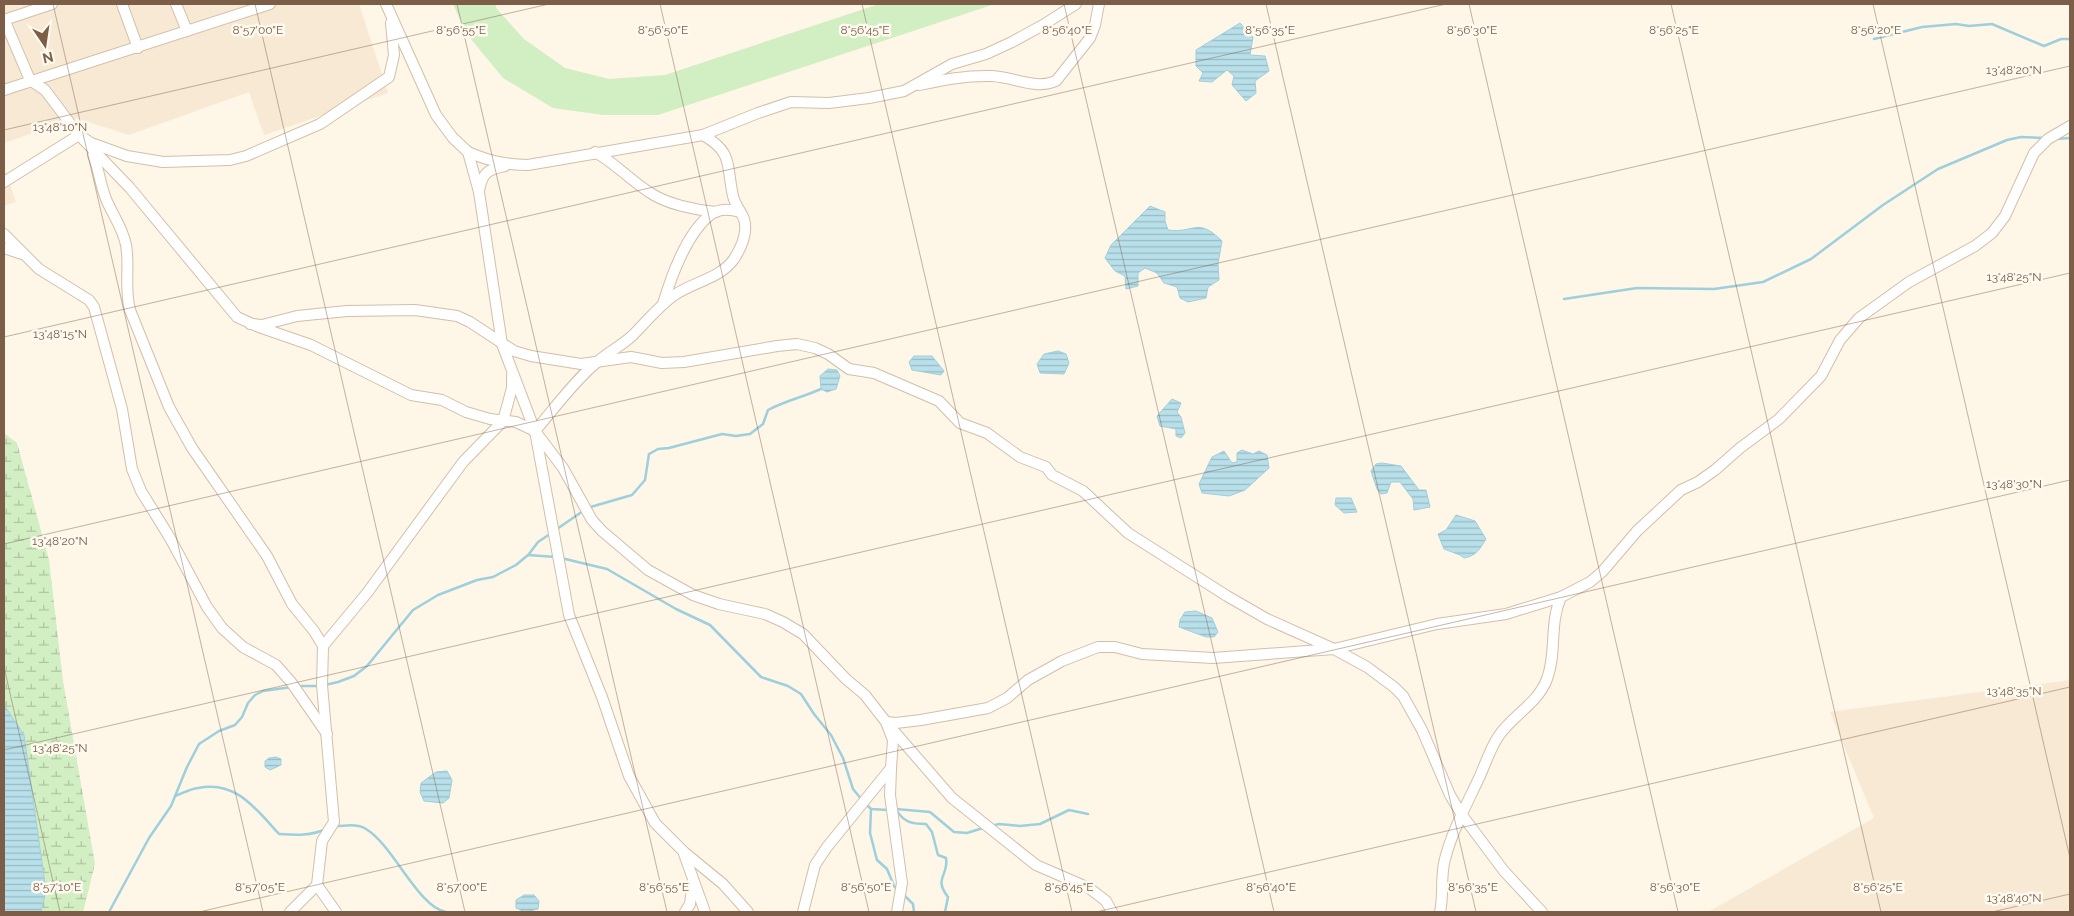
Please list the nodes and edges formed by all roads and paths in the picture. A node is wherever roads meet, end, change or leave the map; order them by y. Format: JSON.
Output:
{"nodes":[{"id":1,"x":52,"y":4,"type":"edge"},
{"id":2,"x":122,"y":4,"type":"edge"},
{"id":3,"x":176,"y":4,"type":"edge"},
{"id":4,"x":270,"y":4,"type":"edge"},
{"id":5,"x":386,"y":4,"type":"edge"},
{"id":6,"x":1076,"y":4,"type":"edge"},
{"id":7,"x":1099,"y":4,"type":"edge"},
{"id":8,"x":390,"y":17,"type":"junction"},
{"id":9,"x":4,"y":20,"type":"edge"},
{"id":10,"x":187,"y":32,"type":"junction"},
{"id":11,"x":138,"y":48,"type":"junction"},
{"id":12,"x":30,"y":80,"type":"junction"},
{"id":13,"x":916,"y":86,"type":"junction"},
{"id":14,"x":4,"y":90,"type":"edge"},
{"id":15,"x":2070,"y":126,"type":"edge"},
{"id":16,"x":79,"y":135,"type":"junction"},
{"id":17,"x":703,"y":135,"type":"junction"},
{"id":18,"x":90,"y":148,"type":"junction"},
{"id":19,"x":468,"y":152,"type":"junction"},
{"id":20,"x":595,"y":152,"type":"junction"},
{"id":21,"x":511,"y":165,"type":"junction"},
{"id":22,"x":4,"y":182,"type":"edge"},
{"id":23,"x":479,"y":192,"type":"junction"},
{"id":24,"x":716,"y":212,"type":"junction"},
{"id":25,"x":740,"y":212,"type":"junction"},
{"id":26,"x":4,"y":234,"type":"edge"},
{"id":27,"x":4,"y":248,"type":"edge"},
{"id":28,"x":23,"y":255,"type":"junction"},
{"id":29,"x":662,"y":305,"type":"junction"},
{"id":30,"x":250,"y":324,"type":"junction"},
{"id":31,"x":502,"y":344,"type":"junction"},
{"id":32,"x":595,"y":363,"type":"junction"},
{"id":33,"x":512,"y":369,"type":"junction"},
{"id":34,"x":503,"y":421,"type":"junction"},
{"id":35,"x":535,"y":431,"type":"junction"},
{"id":36,"x":1561,"y":597,"type":"junction"},
{"id":37,"x":323,"y":646,"type":"junction"},
{"id":38,"x":1334,"y":649,"type":"junction"},
{"id":39,"x":886,"y":722,"type":"junction"},
{"id":40,"x":328,"y":735,"type":"junction"},
{"id":41,"x":891,"y":768,"type":"junction"},
{"id":42,"x":1462,"y":815,"type":"junction"},
{"id":43,"x":683,"y":852,"type":"junction"},
{"id":44,"x":693,"y":880,"type":"junction"},
{"id":45,"x":318,"y":885,"type":"junction"},
{"id":46,"x":290,"y":912,"type":"edge"},
{"id":47,"x":336,"y":912,"type":"edge"},
{"id":48,"x":685,"y":912,"type":"edge"},
{"id":49,"x":705,"y":912,"type":"edge"},
{"id":50,"x":748,"y":912,"type":"edge"},
{"id":51,"x":803,"y":912,"type":"edge"},
{"id":52,"x":897,"y":912,"type":"edge"},
{"id":53,"x":1112,"y":912,"type":"edge"},
{"id":54,"x":1440,"y":912,"type":"edge"},
{"id":55,"x":1542,"y":912,"type":"edge"}],
"edges":[{"from":1,"to":9,"type":"street"},
{"from":2,"to":11,"type":"street"},
{"from":3,"to":10,"type":"street"},
{"from":4,"to":10,"type":"street"},
{"from":5,"to":8,"type":"street"},
{"from":6,"to":13,"type":"street"},
{"from":7,"to":13,"type":"street"},
{"from":8,"to":16,"type":"street"},
{"from":8,"to":19,"type":"street"},
{"from":9,"to":12,"type":"street"},
{"from":10,"to":11,"type":"street"},
{"from":11,"to":12,"type":"street"},
{"from":12,"to":14,"type":"street"},
{"from":12,"to":16,"type":"street"},
{"from":13,"to":17,"type":"street"},
{"from":15,"to":36,"type":"street"},
{"from":16,"to":18,"type":"street"},
{"from":16,"to":22,"type":"street"},
{"from":17,"to":20,"type":"street"},
{"from":17,"to":25,"type":"street"},
{"from":18,"to":30,"type":"street"},
{"from":18,"to":37,"type":"street"},
{"from":19,"to":21,"type":"street"},
{"from":19,"to":23,"type":"street"},
{"from":20,"to":21,"type":"street"},
{"from":20,"to":24,"type":"street"},
{"from":21,"to":23,"type":"street"},
{"from":23,"to":31,"type":"street"},
{"from":24,"to":25,"type":"street"},
{"from":24,"to":29,"type":"street"},
{"from":25,"to":29,"type":"street"},
{"from":26,"to":28,"type":"street"},
{"from":27,"to":28,"type":"street"},
{"from":28,"to":40,"type":"street"},
{"from":29,"to":32,"type":"street"},
{"from":30,"to":31,"type":"street"},
{"from":30,"to":34,"type":"street"},
{"from":31,"to":32,"type":"street"},
{"from":31,"to":33,"type":"street"},
{"from":32,"to":35,"type":"street"},
{"from":32,"to":38,"type":"street"},
{"from":33,"to":34,"type":"street"},
{"from":33,"to":35,"type":"street"},
{"from":34,"to":35,"type":"street"},
{"from":34,"to":37,"type":"street"},
{"from":35,"to":39,"type":"street"},
{"from":35,"to":43,"type":"street"},
{"from":36,"to":38,"type":"street"},
{"from":36,"to":42,"type":"street"},
{"from":37,"to":40,"type":"street"},
{"from":38,"to":39,"type":"street"},
{"from":38,"to":42,"type":"street"},
{"from":39,"to":41,"type":"street"},
{"from":39,"to":53,"type":"street"},
{"from":40,"to":45,"type":"street"},
{"from":41,"to":51,"type":"street"},
{"from":41,"to":52,"type":"street"},
{"from":42,"to":54,"type":"street"},
{"from":42,"to":55,"type":"street"},
{"from":43,"to":44,"type":"street"},
{"from":43,"to":50,"type":"street"},
{"from":44,"to":48,"type":"street"},
{"from":44,"to":49,"type":"street"},
{"from":45,"to":46,"type":"street"},
{"from":45,"to":47,"type":"street"}]}
